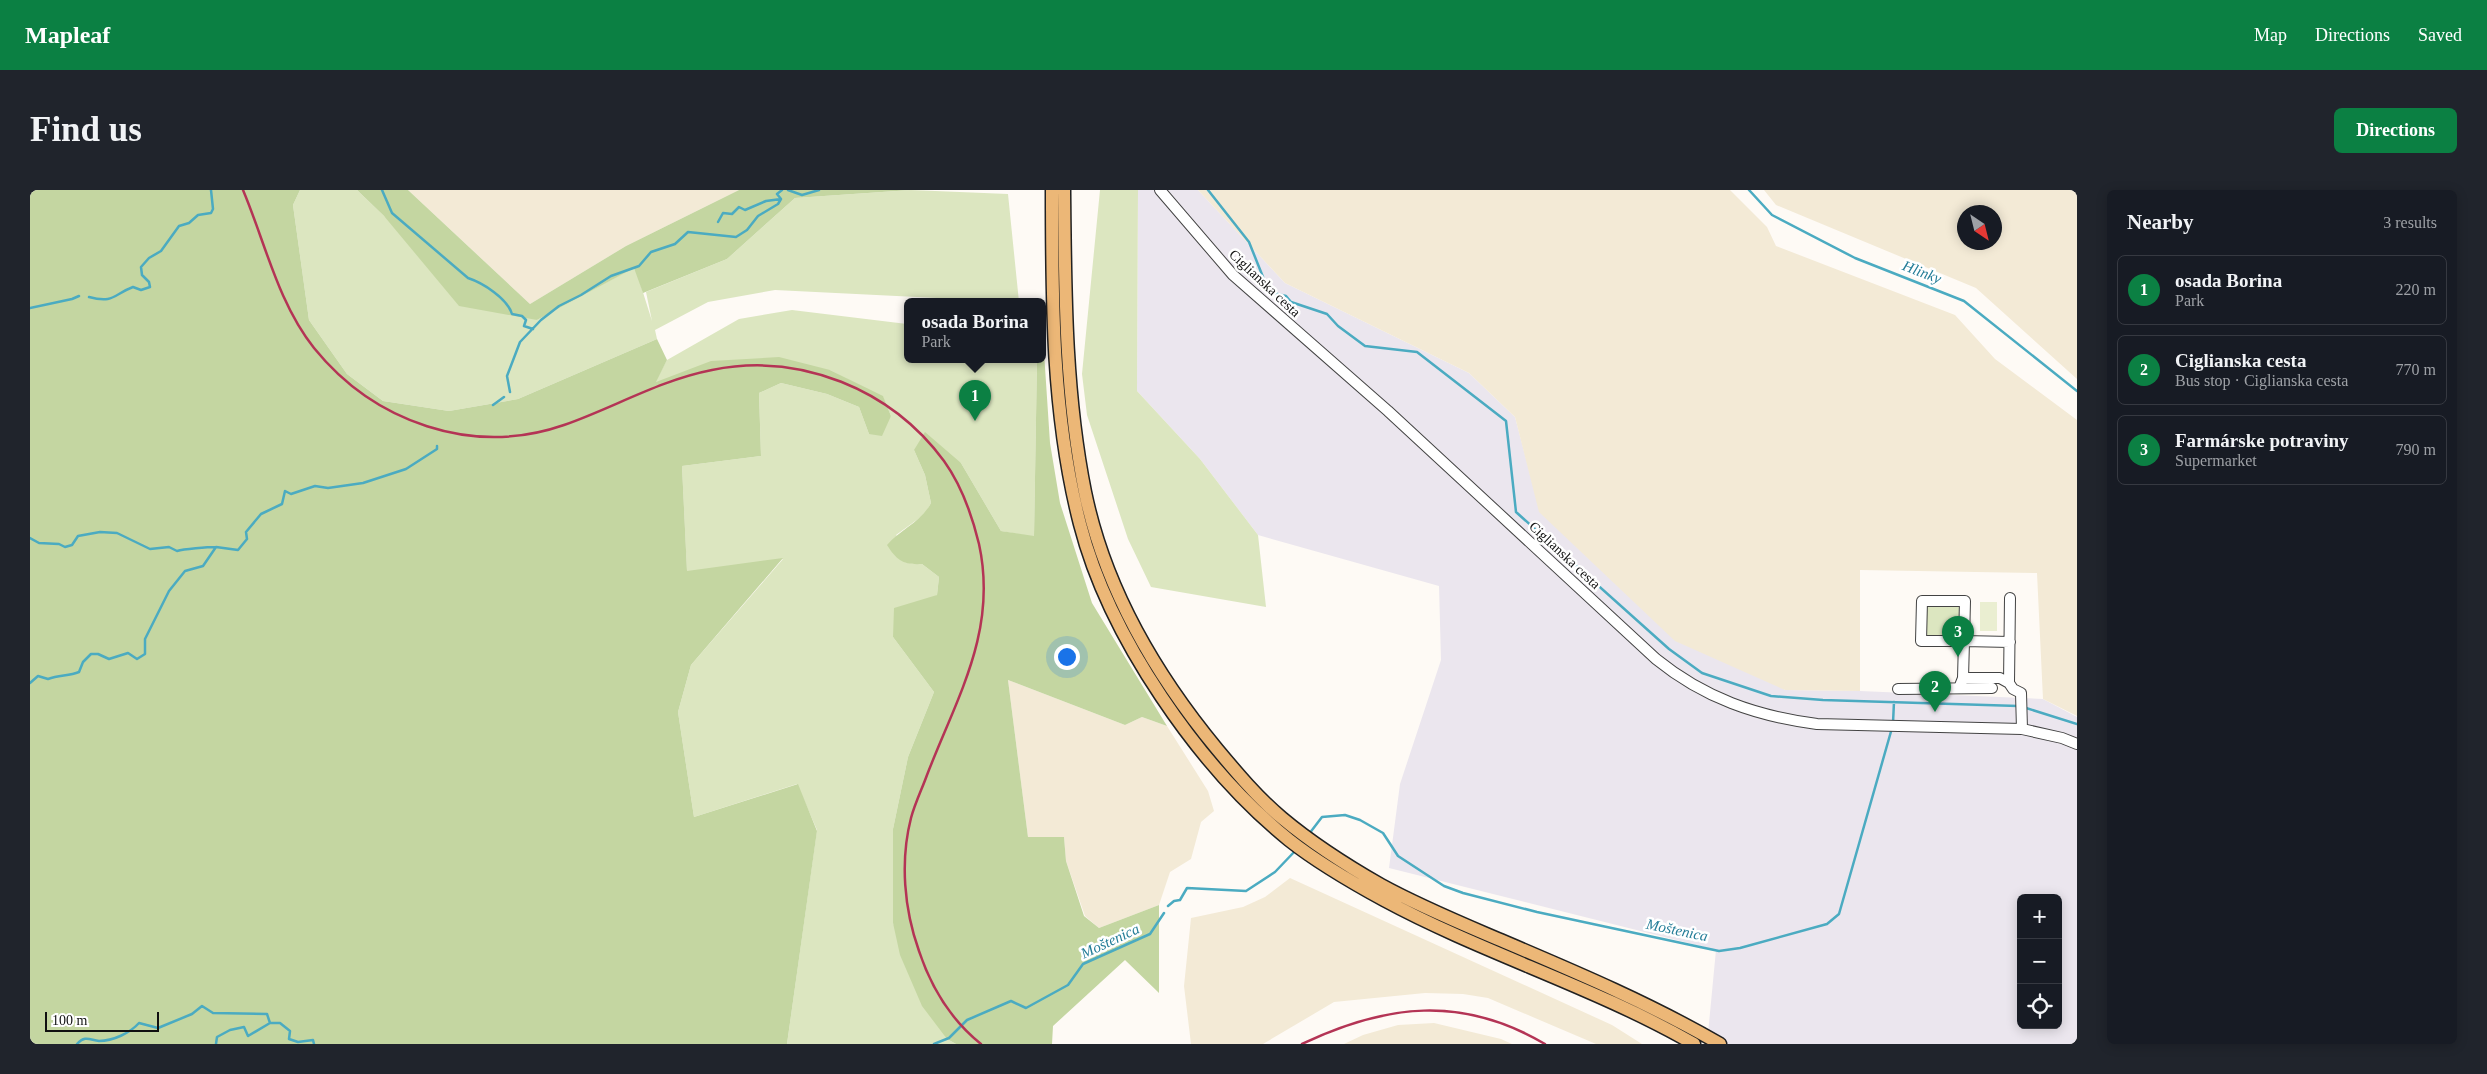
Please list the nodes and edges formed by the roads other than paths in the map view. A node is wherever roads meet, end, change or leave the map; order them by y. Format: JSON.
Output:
{"nodes":[{"id":1,"x":1052,"y":190,"type":"edge"},
{"id":2,"x":1064,"y":190,"type":"edge"},
{"id":3,"x":1160,"y":190,"type":"edge"},
{"id":4,"x":2010,"y":598,"type":"dead end"},
{"id":5,"x":1964,"y":641,"type":"junction"},
{"id":6,"x":2010,"y":642,"type":"junction"},
{"id":7,"x":1961,"y":683,"type":"junction"},
{"id":8,"x":2009,"y":683,"type":"junction"},
{"id":9,"x":1992,"y":688,"type":"dead end"},
{"id":10,"x":1898,"y":689,"type":"dead end"},
{"id":11,"x":2022,"y":728,"type":"junction"},
{"id":12,"x":2077,"y":744,"type":"edge"},
{"id":13,"x":1314,"y":851,"type":"junction"},
{"id":14,"x":1641,"y":1016,"type":"junction"},
{"id":15,"x":1675,"y":1044,"type":"edge"},
{"id":16,"x":1694,"y":1044,"type":"edge"},
{"id":17,"x":1720,"y":1044,"type":"edge"}],
"edges":[{"from":1,"to":13,"type":"main road"},
{"from":2,"to":13,"type":"main road"},
{"from":3,"to":11,"type":"street","name":"Ciglianska cesta"},
{"from":4,"to":6,"type":"street"},
{"from":5,"to":5,"type":"street"},
{"from":5,"to":6,"type":"street"},
{"from":5,"to":7,"type":"street"},
{"from":6,"to":8,"type":"street"},
{"from":7,"to":8,"type":"street"},
{"from":7,"to":9,"type":"street"},
{"from":7,"to":10,"type":"street"},
{"from":8,"to":11,"type":"street"},
{"from":11,"to":12,"type":"street","name":"Ciglianska cesta"},
{"from":13,"to":14,"type":"main road"},
{"from":13,"to":17,"type":"main road"},
{"from":14,"to":15,"type":"main road"},
{"from":14,"to":16,"type":"main road"}]}
